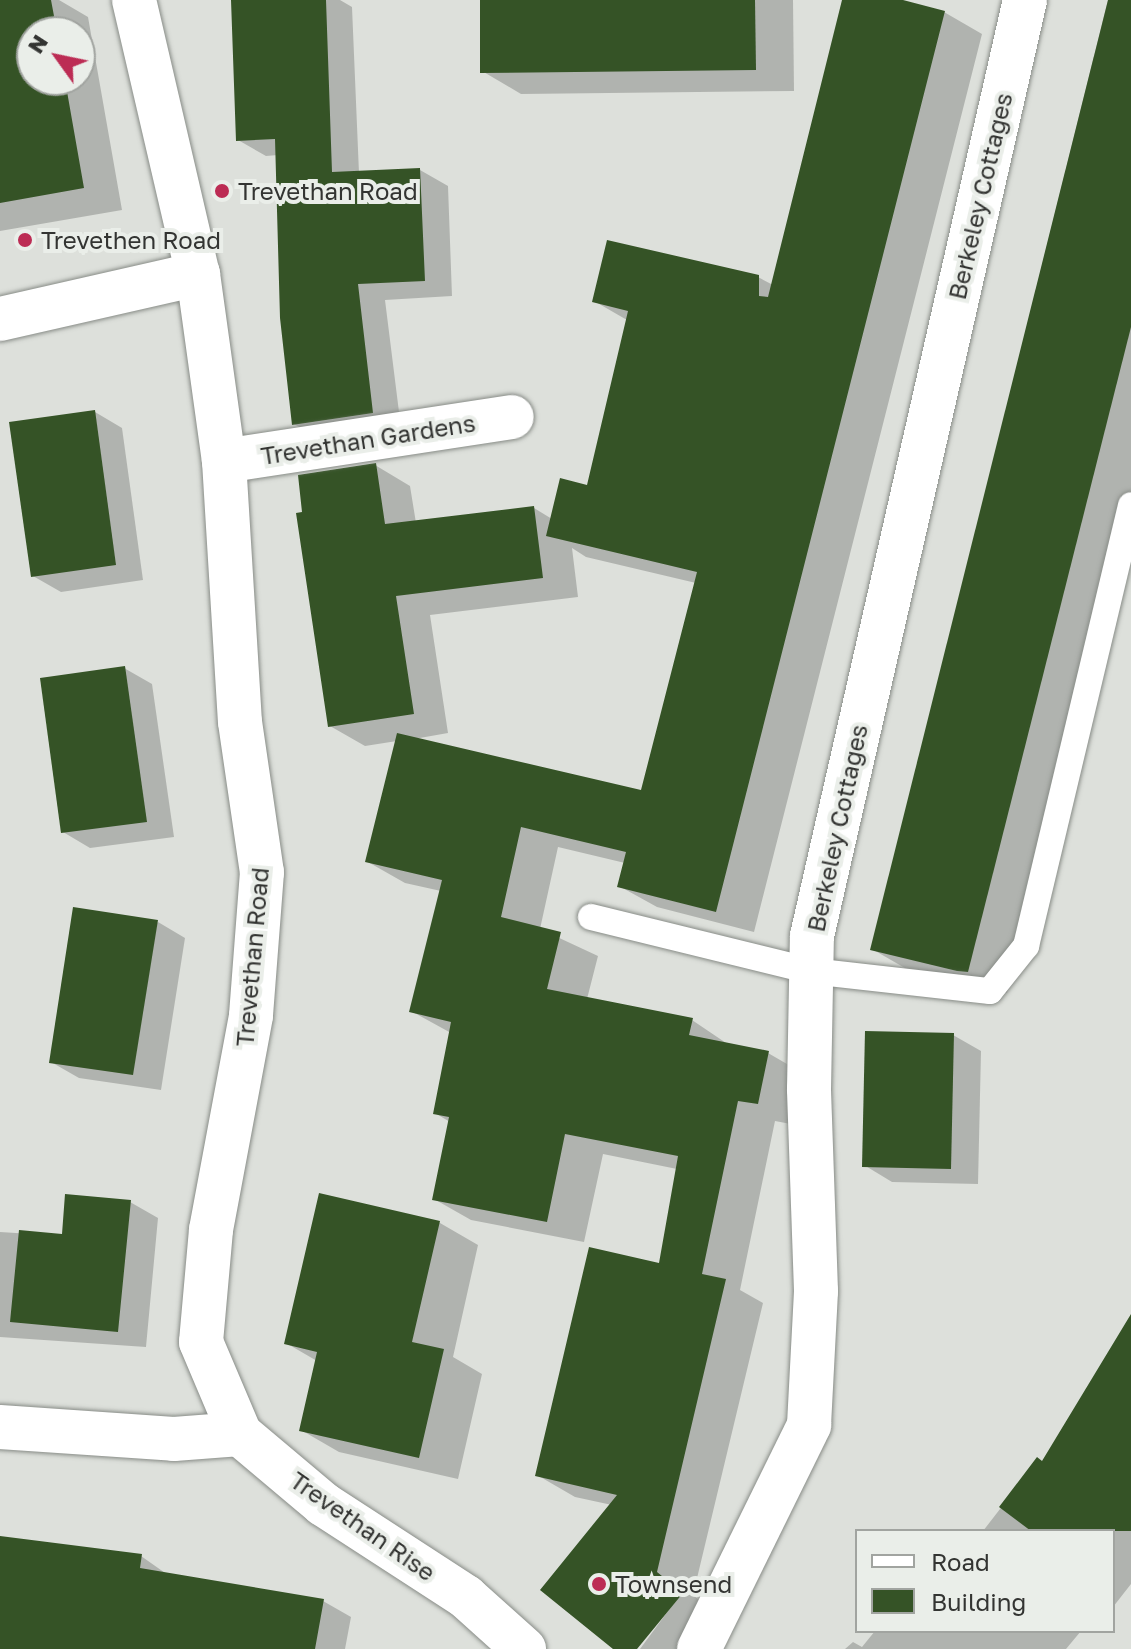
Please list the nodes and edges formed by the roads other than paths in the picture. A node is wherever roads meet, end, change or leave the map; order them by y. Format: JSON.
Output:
{"nodes":[{"id":1,"x":134,"y":0,"type":"edge"},
{"id":2,"x":1025,"y":0,"type":"edge"},
{"id":3,"x":198,"y":274,"type":"junction"},
{"id":4,"x":0,"y":319,"type":"edge"},
{"id":5,"x":512,"y":417,"type":"dead end"},
{"id":6,"x":224,"y":461,"type":"junction"},
{"id":7,"x":1131,"y":505,"type":"edge"},
{"id":8,"x":591,"y":917,"type":"dead end"},
{"id":9,"x":811,"y":971,"type":"junction"},
{"id":10,"x":0,"y":1427,"type":"edge"},
{"id":11,"x":240,"y":1434,"type":"junction"},
{"id":12,"x":524,"y":1649,"type":"edge"},
{"id":13,"x":699,"y":1649,"type":"edge"}],
"edges":[{"from":1,"to":3,"type":"street","name":"Trevethan Road"},
{"from":2,"to":9,"type":"street","name":"Berkeley Cottages"},
{"from":3,"to":4,"type":"street"},
{"from":3,"to":6,"type":"street","name":"Trevethan Road"},
{"from":5,"to":6,"type":"street","name":"Trevethan Gardens"},
{"from":6,"to":11,"type":"street","name":"Trevethan Road"},
{"from":7,"to":9,"type":"lane"},
{"from":8,"to":9,"type":"lane"},
{"from":9,"to":13,"type":"street","name":"Berkeley Cottages"},
{"from":10,"to":11,"type":"street"},
{"from":11,"to":12,"type":"street","name":"Trevethan Rise"}]}
